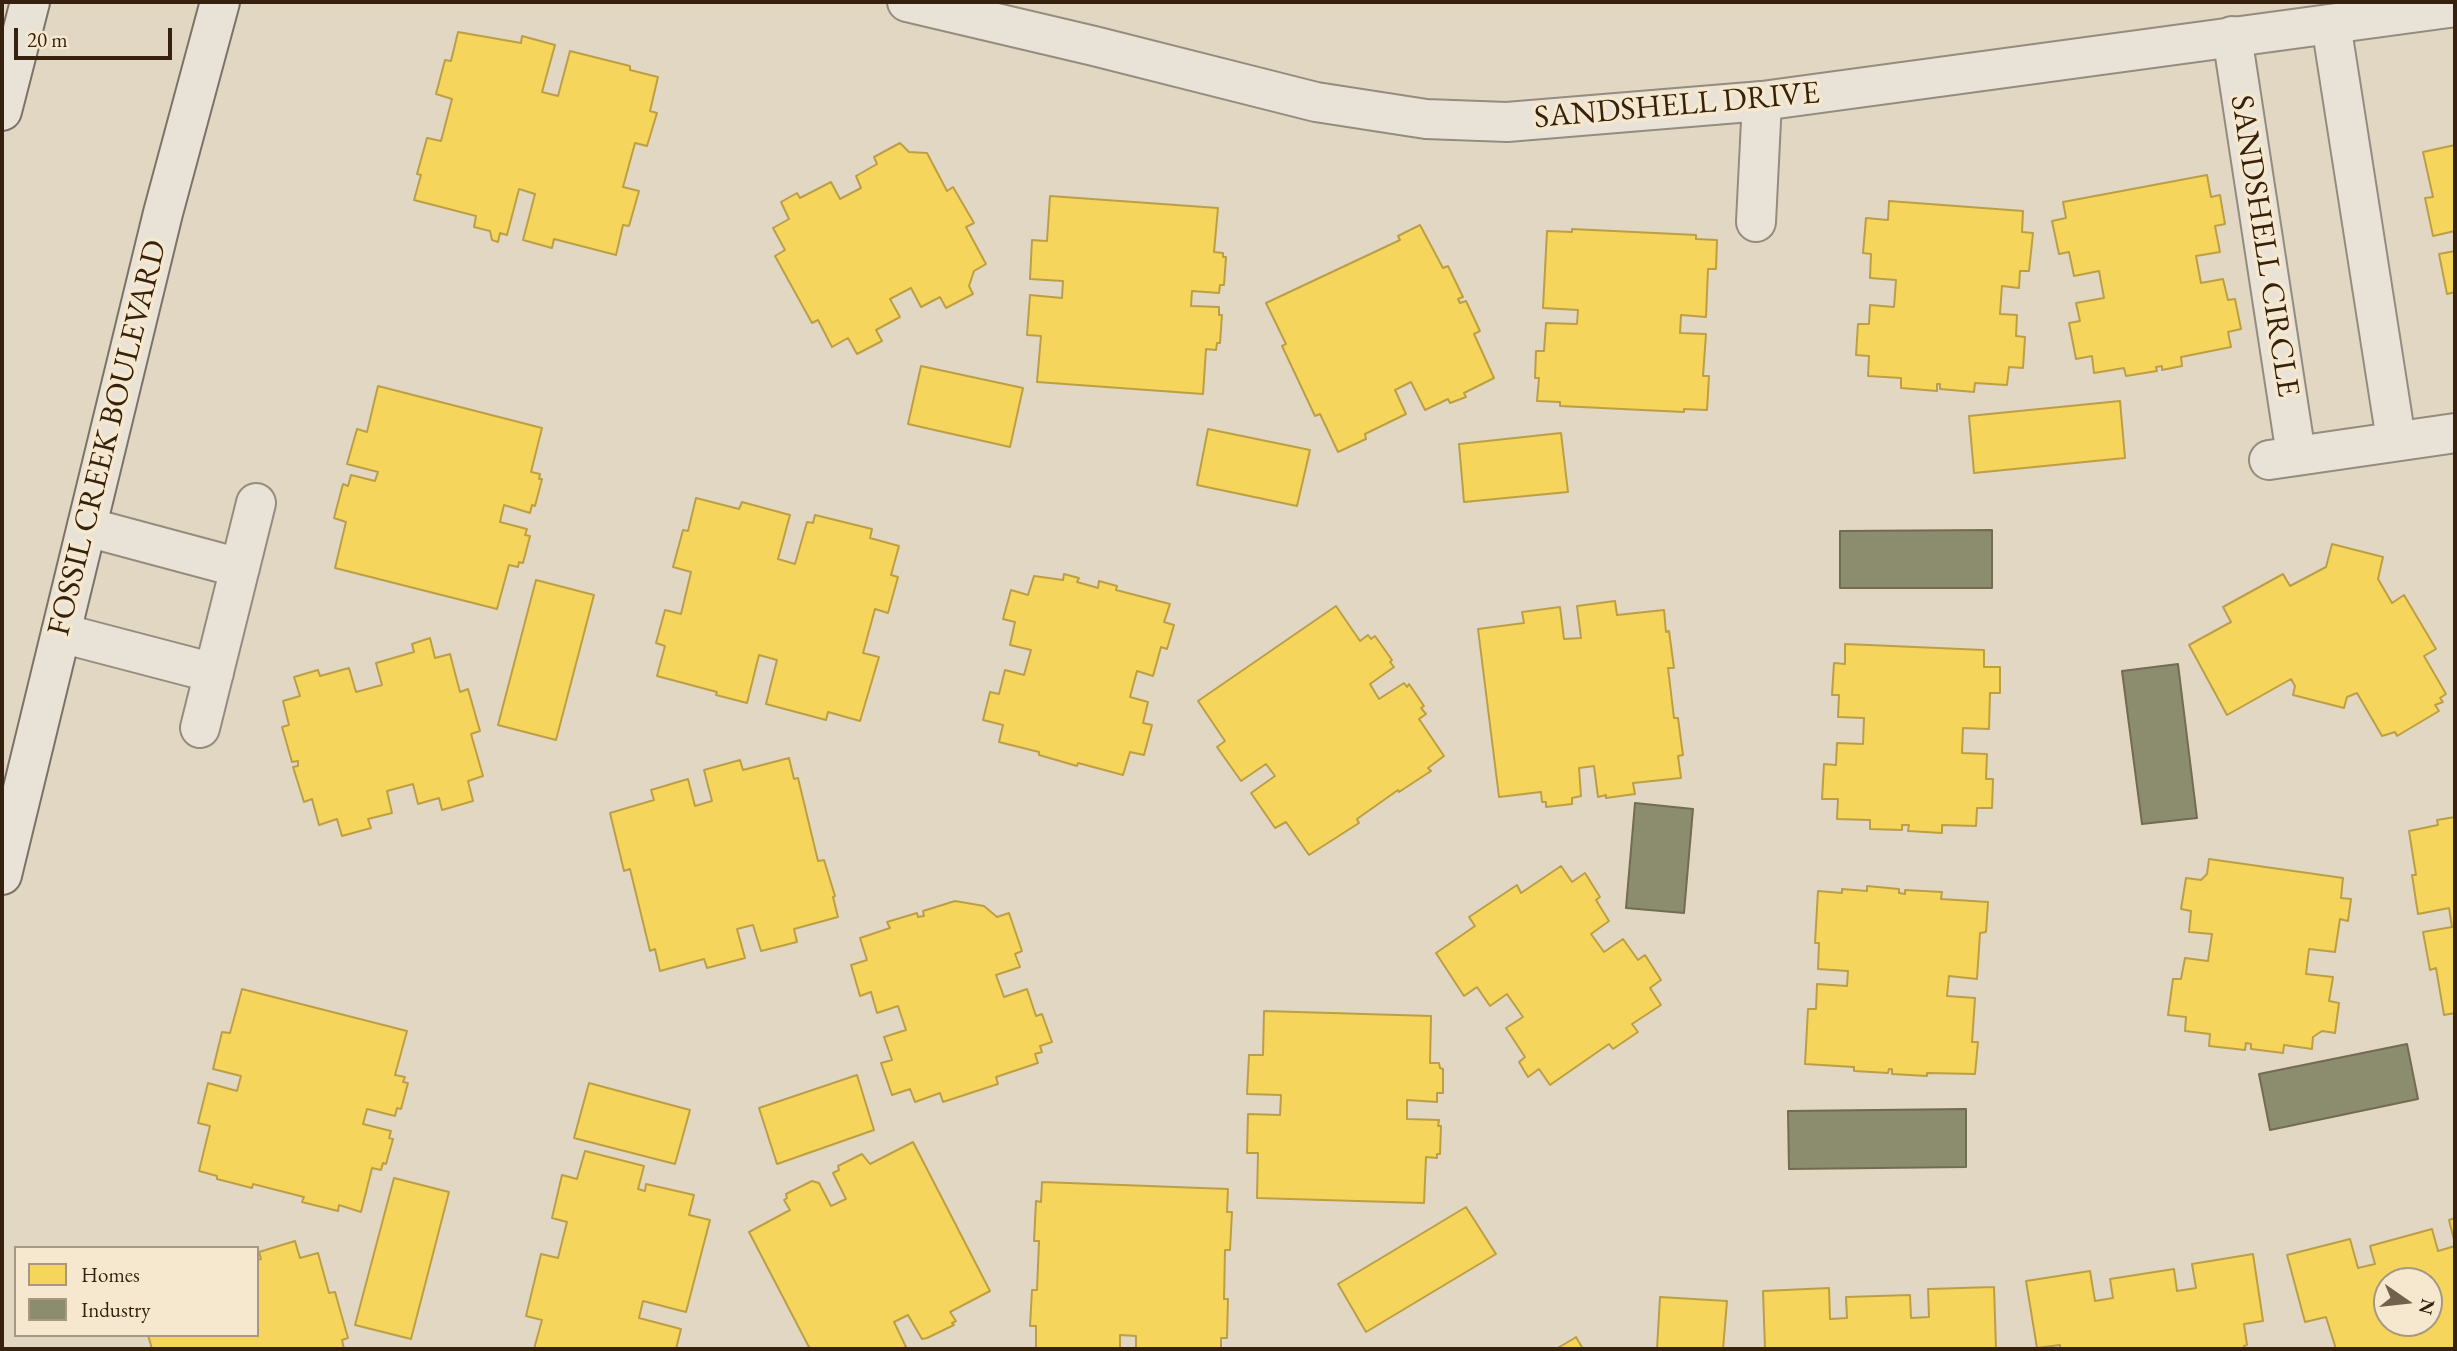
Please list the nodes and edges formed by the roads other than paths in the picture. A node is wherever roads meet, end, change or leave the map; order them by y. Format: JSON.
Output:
{"nodes":[{"id":1,"x":30,"y":2,"type":"edge"},
{"id":2,"x":220,"y":2,"type":"edge"},
{"id":3,"x":907,"y":2,"type":"edge"},
{"id":4,"x":2455,"y":7,"type":"edge"},
{"id":5,"x":2331,"y":24,"type":"junction"},
{"id":6,"x":2232,"y":36,"type":"junction"},
{"id":7,"x":1762,"y":101,"type":"junction"},
{"id":8,"x":2,"y":111,"type":"edge"},
{"id":9,"x":1756,"y":222,"type":"dead end"},
{"id":10,"x":2455,"y":433,"type":"edge"},
{"id":11,"x":2396,"y":440,"type":"junction"},
{"id":12,"x":256,"y":503,"type":"dead end"},
{"id":13,"x":86,"y":527,"type":"junction"},
{"id":14,"x":240,"y":568,"type":"junction"},
{"id":15,"x":61,"y":633,"type":"junction"},
{"id":16,"x":214,"y":673,"type":"junction"},
{"id":17,"x":200,"y":728,"type":"dead end"},
{"id":18,"x":2,"y":876,"type":"edge"}],
"edges":[{"from":1,"to":8,"type":"street"},
{"from":2,"to":13,"type":"street","name":"FOSSIL CREEK BOULEVARD"},
{"from":3,"to":7,"type":"street","name":"SANDSHELL DRIVE"},
{"from":4,"to":5,"type":"street","name":"SANDSHELL DRIVE"},
{"from":5,"to":6,"type":"street","name":"SANDSHELL DRIVE"},
{"from":5,"to":11,"type":"street"},
{"from":6,"to":7,"type":"street","name":"SANDSHELL DRIVE"},
{"from":6,"to":11,"type":"street","name":"SANDSHELL CIRCLE"},
{"from":7,"to":9,"type":"street"},
{"from":10,"to":11,"type":"street"},
{"from":12,"to":14,"type":"street"},
{"from":13,"to":14,"type":"street"},
{"from":13,"to":15,"type":"street","name":"FOSSIL CREEK BOULEVARD"},
{"from":14,"to":16,"type":"street"},
{"from":15,"to":16,"type":"street"},
{"from":15,"to":18,"type":"street","name":"FOSSIL CREEK BOULEVARD"},
{"from":16,"to":17,"type":"street"}]}
